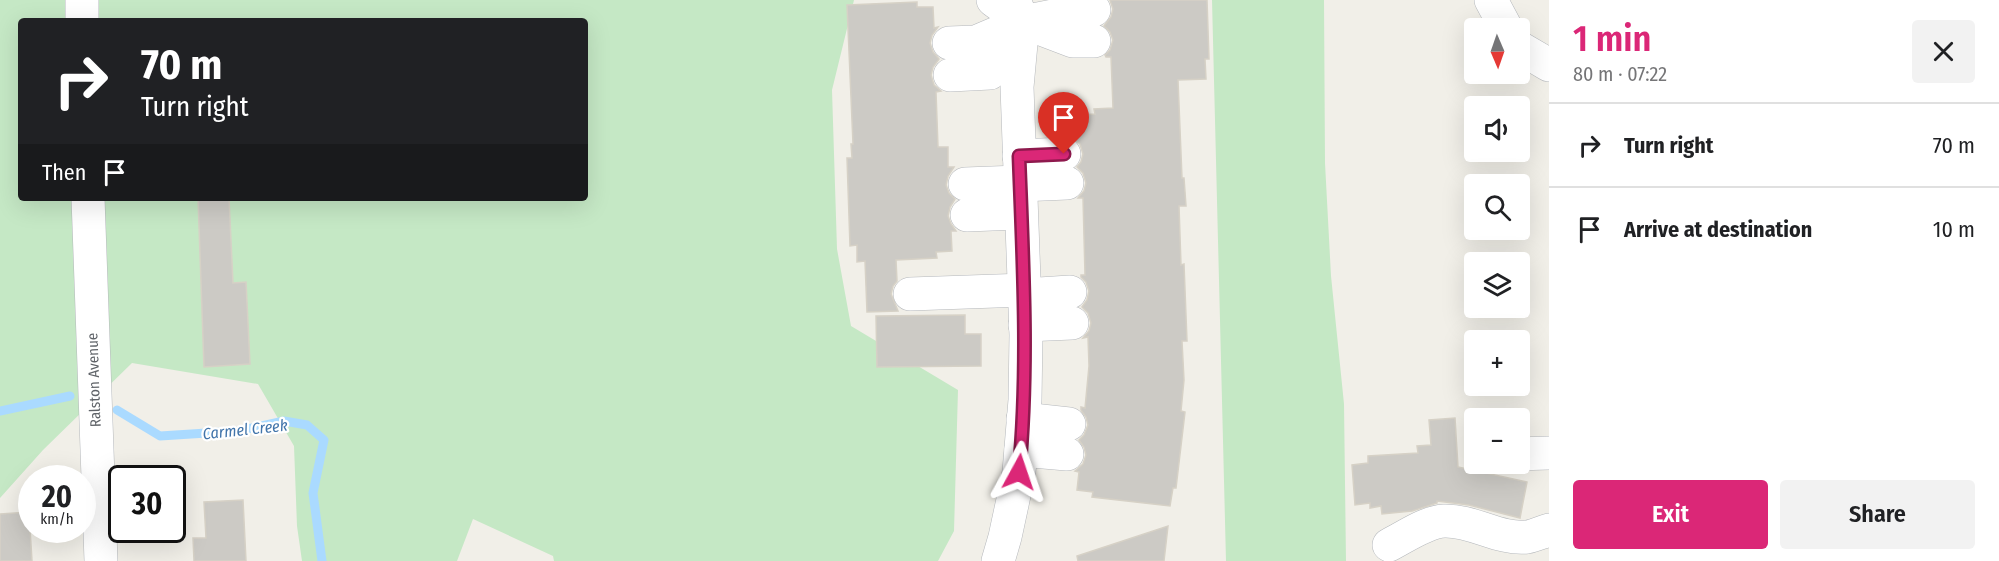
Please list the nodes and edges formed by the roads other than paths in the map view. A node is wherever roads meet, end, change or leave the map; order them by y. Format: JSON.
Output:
{"nodes":[{"id":1,"x":81,"y":0,"type":"edge"},
{"id":2,"x":993,"y":0,"type":"edge"},
{"id":3,"x":1025,"y":5,"type":"edge"},
{"id":4,"x":82,"y":18,"type":"edge"},
{"id":5,"x":1094,"y":26,"type":"dead end"},
{"id":6,"x":949,"y":43,"type":"dead end"},
{"id":7,"x":1530,"y":54,"type":"edge"},
{"id":8,"x":1549,"y":65,"type":"edge"},
{"id":9,"x":950,"y":75,"type":"dead end"},
{"id":10,"x":1065,"y":168,"type":"dead end"},
{"id":11,"x":1020,"y":184,"type":"junction"},
{"id":12,"x":966,"y":200,"type":"dead end"},
{"id":13,"x":88,"y":201,"type":"edge"},
{"id":14,"x":910,"y":294,"type":"dead end"},
{"id":15,"x":1024,"y":303,"type":"junction"},
{"id":16,"x":1071,"y":307,"type":"dead end"},
{"id":17,"x":1022,"y":435,"type":"junction"},
{"id":18,"x":1068,"y":439,"type":"dead end"},
{"id":19,"x":1549,"y":453,"type":"edge"},
{"id":20,"x":1530,"y":454,"type":"edge"},
{"id":21,"x":1549,"y":530,"type":"edge"},
{"id":22,"x":1389,"y":545,"type":"dead end"},
{"id":23,"x":100,"y":561,"type":"edge"},
{"id":24,"x":998,"y":561,"type":"edge"}],
"edges":[{"from":1,"to":4,"type":"street"},
{"from":2,"to":3,"type":"street"},
{"from":3,"to":5,"type":"street"},
{"from":3,"to":6,"type":"street"},
{"from":3,"to":9,"type":"street"},
{"from":3,"to":11,"type":"street"},
{"from":7,"to":8,"type":"street"},
{"from":10,"to":11,"type":"street"},
{"from":11,"to":12,"type":"street"},
{"from":11,"to":15,"type":"street"},
{"from":13,"to":23,"type":"street","name":"Ralston Avenue"},
{"from":14,"to":15,"type":"street"},
{"from":15,"to":16,"type":"street"},
{"from":15,"to":17,"type":"street"},
{"from":17,"to":18,"type":"street"},
{"from":17,"to":24,"type":"street"},
{"from":19,"to":20,"type":"street"},
{"from":21,"to":22,"type":"street"}]}
